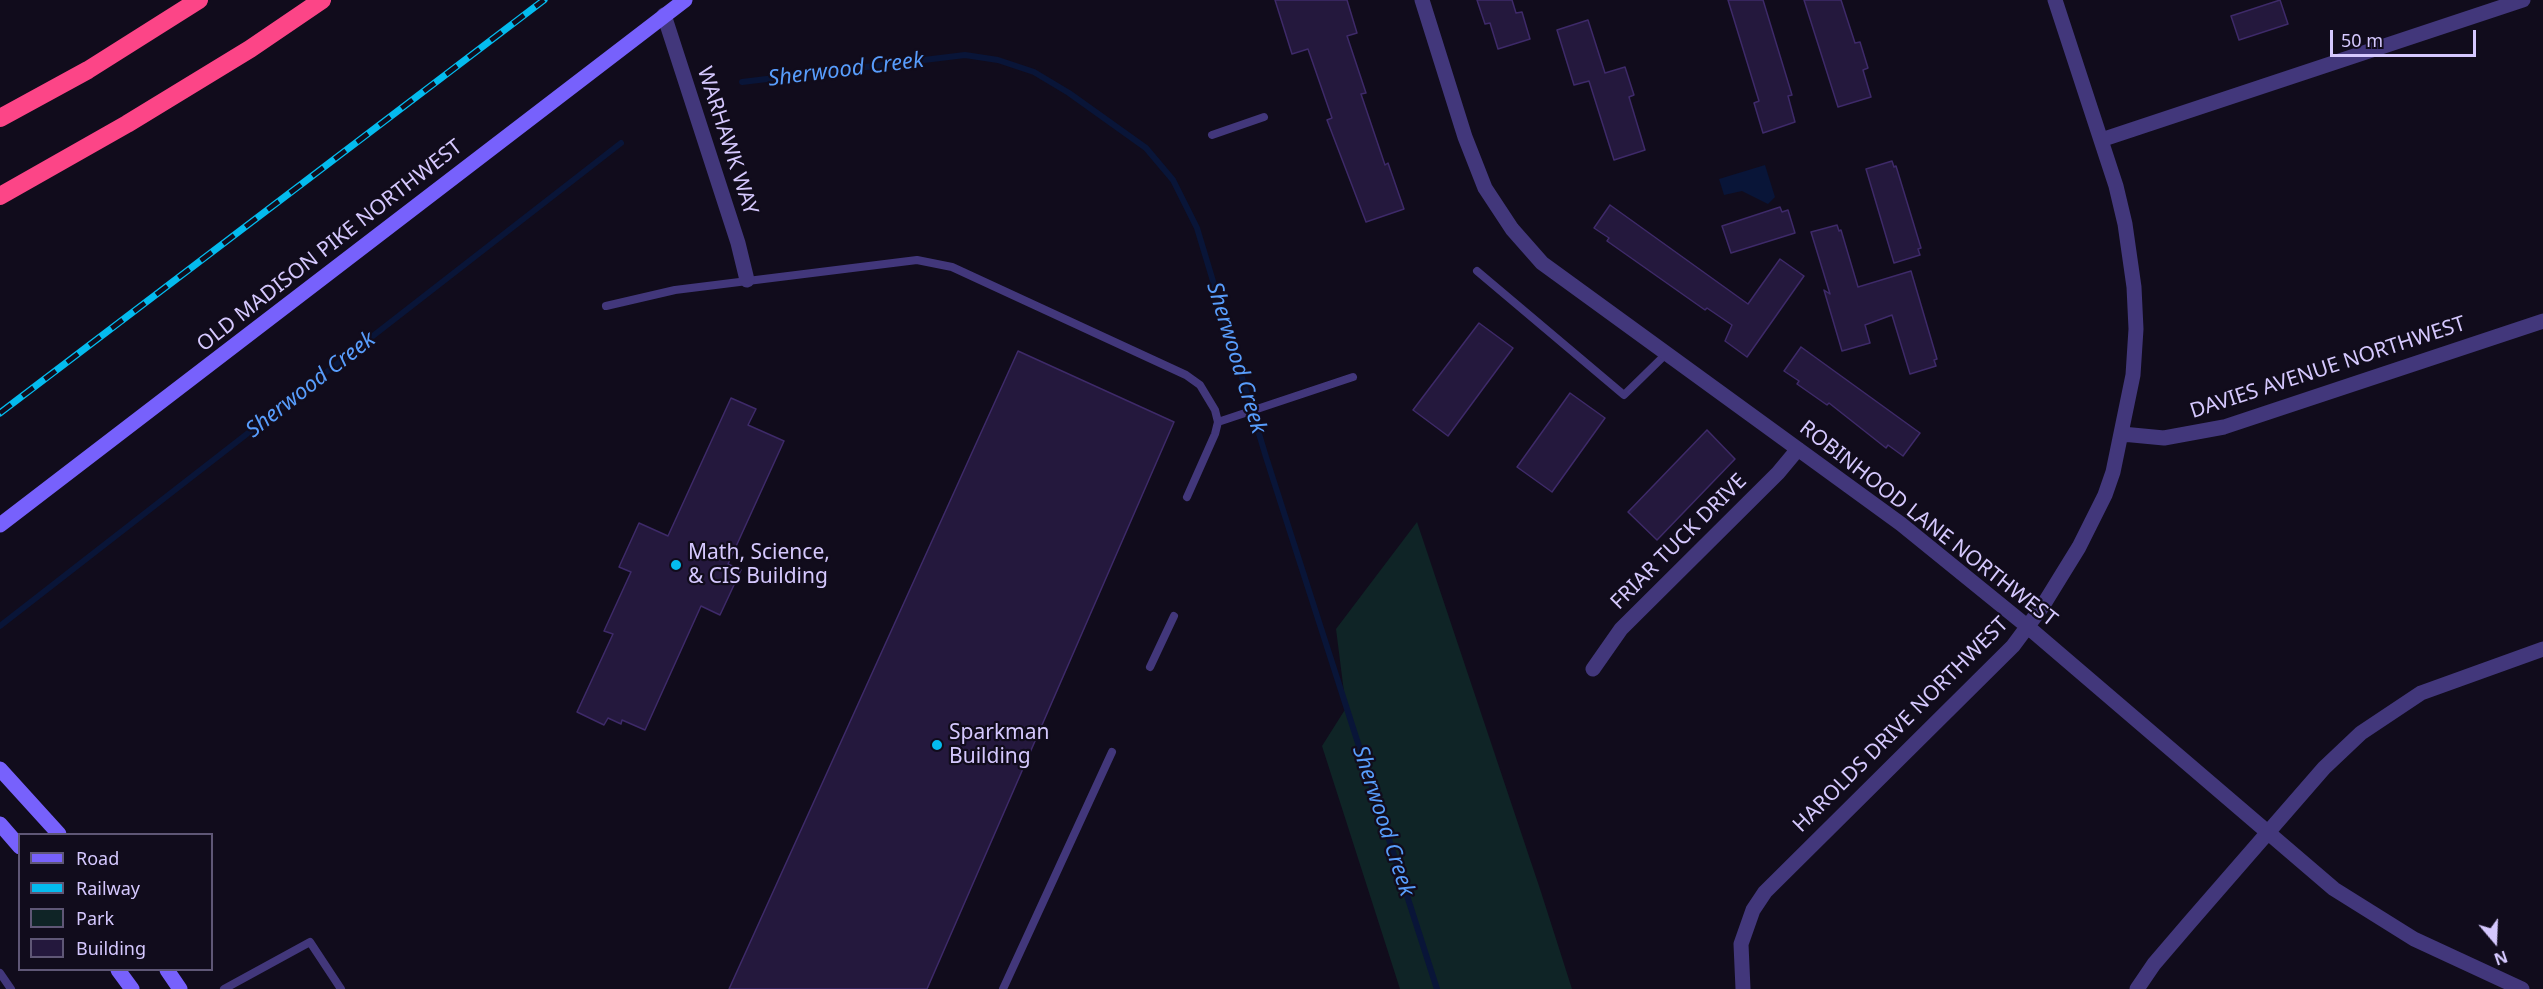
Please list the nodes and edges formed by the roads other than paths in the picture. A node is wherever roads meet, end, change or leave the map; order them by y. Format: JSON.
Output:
{"nodes":[{"id":1,"x":199,"y":0,"type":"edge"},
{"id":2,"x":322,"y":0,"type":"edge"},
{"id":3,"x":685,"y":0,"type":"edge"},
{"id":4,"x":1422,"y":0,"type":"edge"},
{"id":5,"x":2055,"y":0,"type":"edge"},
{"id":6,"x":2523,"y":0,"type":"edge"},
{"id":7,"x":664,"y":15,"type":"junction"},
{"id":8,"x":1264,"y":117,"type":"dead end"},
{"id":9,"x":0,"y":118,"type":"edge"},
{"id":10,"x":1212,"y":135,"type":"dead end"},
{"id":11,"x":2101,"y":140,"type":"junction"},
{"id":12,"x":0,"y":196,"type":"edge"},
{"id":13,"x":1477,"y":271,"type":"dead end"},
{"id":14,"x":747,"y":280,"type":"junction"},
{"id":15,"x":606,"y":306,"type":"dead end"},
{"id":16,"x":2543,"y":321,"type":"edge"},
{"id":17,"x":1666,"y":354,"type":"junction"},
{"id":18,"x":1353,"y":377,"type":"dead end"},
{"id":19,"x":1218,"y":422,"type":"junction"},
{"id":20,"x":2122,"y":434,"type":"junction"},
{"id":21,"x":1797,"y":449,"type":"junction"},
{"id":22,"x":1187,"y":497,"type":"dead end"},
{"id":23,"x":0,"y":525,"type":"edge"},
{"id":24,"x":1174,"y":616,"type":"dead end"},
{"id":25,"x":2028,"y":627,"type":"junction"},
{"id":26,"x":2543,"y":649,"type":"edge"},
{"id":27,"x":1150,"y":667,"type":"dead end"},
{"id":28,"x":1593,"y":669,"type":"dead end"},
{"id":29,"x":1112,"y":752,"type":"dead end"},
{"id":30,"x":0,"y":769,"type":"edge"},
{"id":31,"x":0,"y":824,"type":"edge"},
{"id":32,"x":58,"y":833,"type":"edge"},
{"id":33,"x":2268,"y":833,"type":"junction"},
{"id":34,"x":18,"y":845,"type":"edge"},
{"id":35,"x":119,"y":971,"type":"edge"},
{"id":36,"x":168,"y":971,"type":"edge"},
{"id":37,"x":0,"y":973,"type":"edge"},
{"id":38,"x":11,"y":989,"type":"edge"},
{"id":39,"x":132,"y":989,"type":"edge"},
{"id":40,"x":180,"y":989,"type":"edge"},
{"id":41,"x":224,"y":989,"type":"edge"},
{"id":42,"x":341,"y":989,"type":"edge"},
{"id":43,"x":1003,"y":989,"type":"edge"},
{"id":44,"x":1743,"y":989,"type":"edge"},
{"id":45,"x":2137,"y":989,"type":"edge"},
{"id":46,"x":2522,"y":989,"type":"edge"}],
"edges":[{"from":1,"to":9,"type":"highway"},
{"from":2,"to":12,"type":"highway"},
{"from":3,"to":7,"type":"main road","name":"OLD MADISON PIKE NORTHWEST"},
{"from":4,"to":17,"type":"street","name":"ROBINHOOD LANE NORTHWEST"},
{"from":5,"to":11,"type":"street","name":"HAROLDS DRIVE NORTHWEST"},
{"from":6,"to":11,"type":"street"},
{"from":7,"to":14,"type":"street","name":"WARHAWK WAY"},
{"from":7,"to":23,"type":"main road","name":"OLD MADISON PIKE NORTHWEST"},
{"from":8,"to":10,"type":"lane"},
{"from":11,"to":20,"type":"street","name":"HAROLDS DRIVE NORTHWEST"},
{"from":13,"to":17,"type":"lane"},
{"from":14,"to":15,"type":"lane"},
{"from":14,"to":19,"type":"lane"},
{"from":16,"to":20,"type":"street","name":"DAVIES AVENUE NORTHWEST"},
{"from":17,"to":21,"type":"street","name":"ROBINHOOD LANE NORTHWEST"},
{"from":18,"to":19,"type":"lane"},
{"from":19,"to":22,"type":"lane"},
{"from":20,"to":25,"type":"street","name":"HAROLDS DRIVE NORTHWEST"},
{"from":21,"to":25,"type":"street","name":"ROBINHOOD LANE NORTHWEST"},
{"from":21,"to":28,"type":"street","name":"FRIAR TUCK DRIVE"},
{"from":24,"to":27,"type":"lane"},
{"from":25,"to":33,"type":"street","name":"ROBINHOOD LANE NORTHWEST"},
{"from":25,"to":44,"type":"street","name":"HAROLDS DRIVE NORTHWEST"},
{"from":26,"to":33,"type":"street"},
{"from":29,"to":43,"type":"lane"},
{"from":30,"to":32,"type":"main road"},
{"from":31,"to":34,"type":"main road"},
{"from":33,"to":45,"type":"street"},
{"from":33,"to":46,"type":"street","name":"ROBINHOOD LANE NORTHWEST"},
{"from":35,"to":39,"type":"main road"},
{"from":36,"to":40,"type":"main road"},
{"from":37,"to":38,"type":"lane"},
{"from":41,"to":42,"type":"lane"}]}
